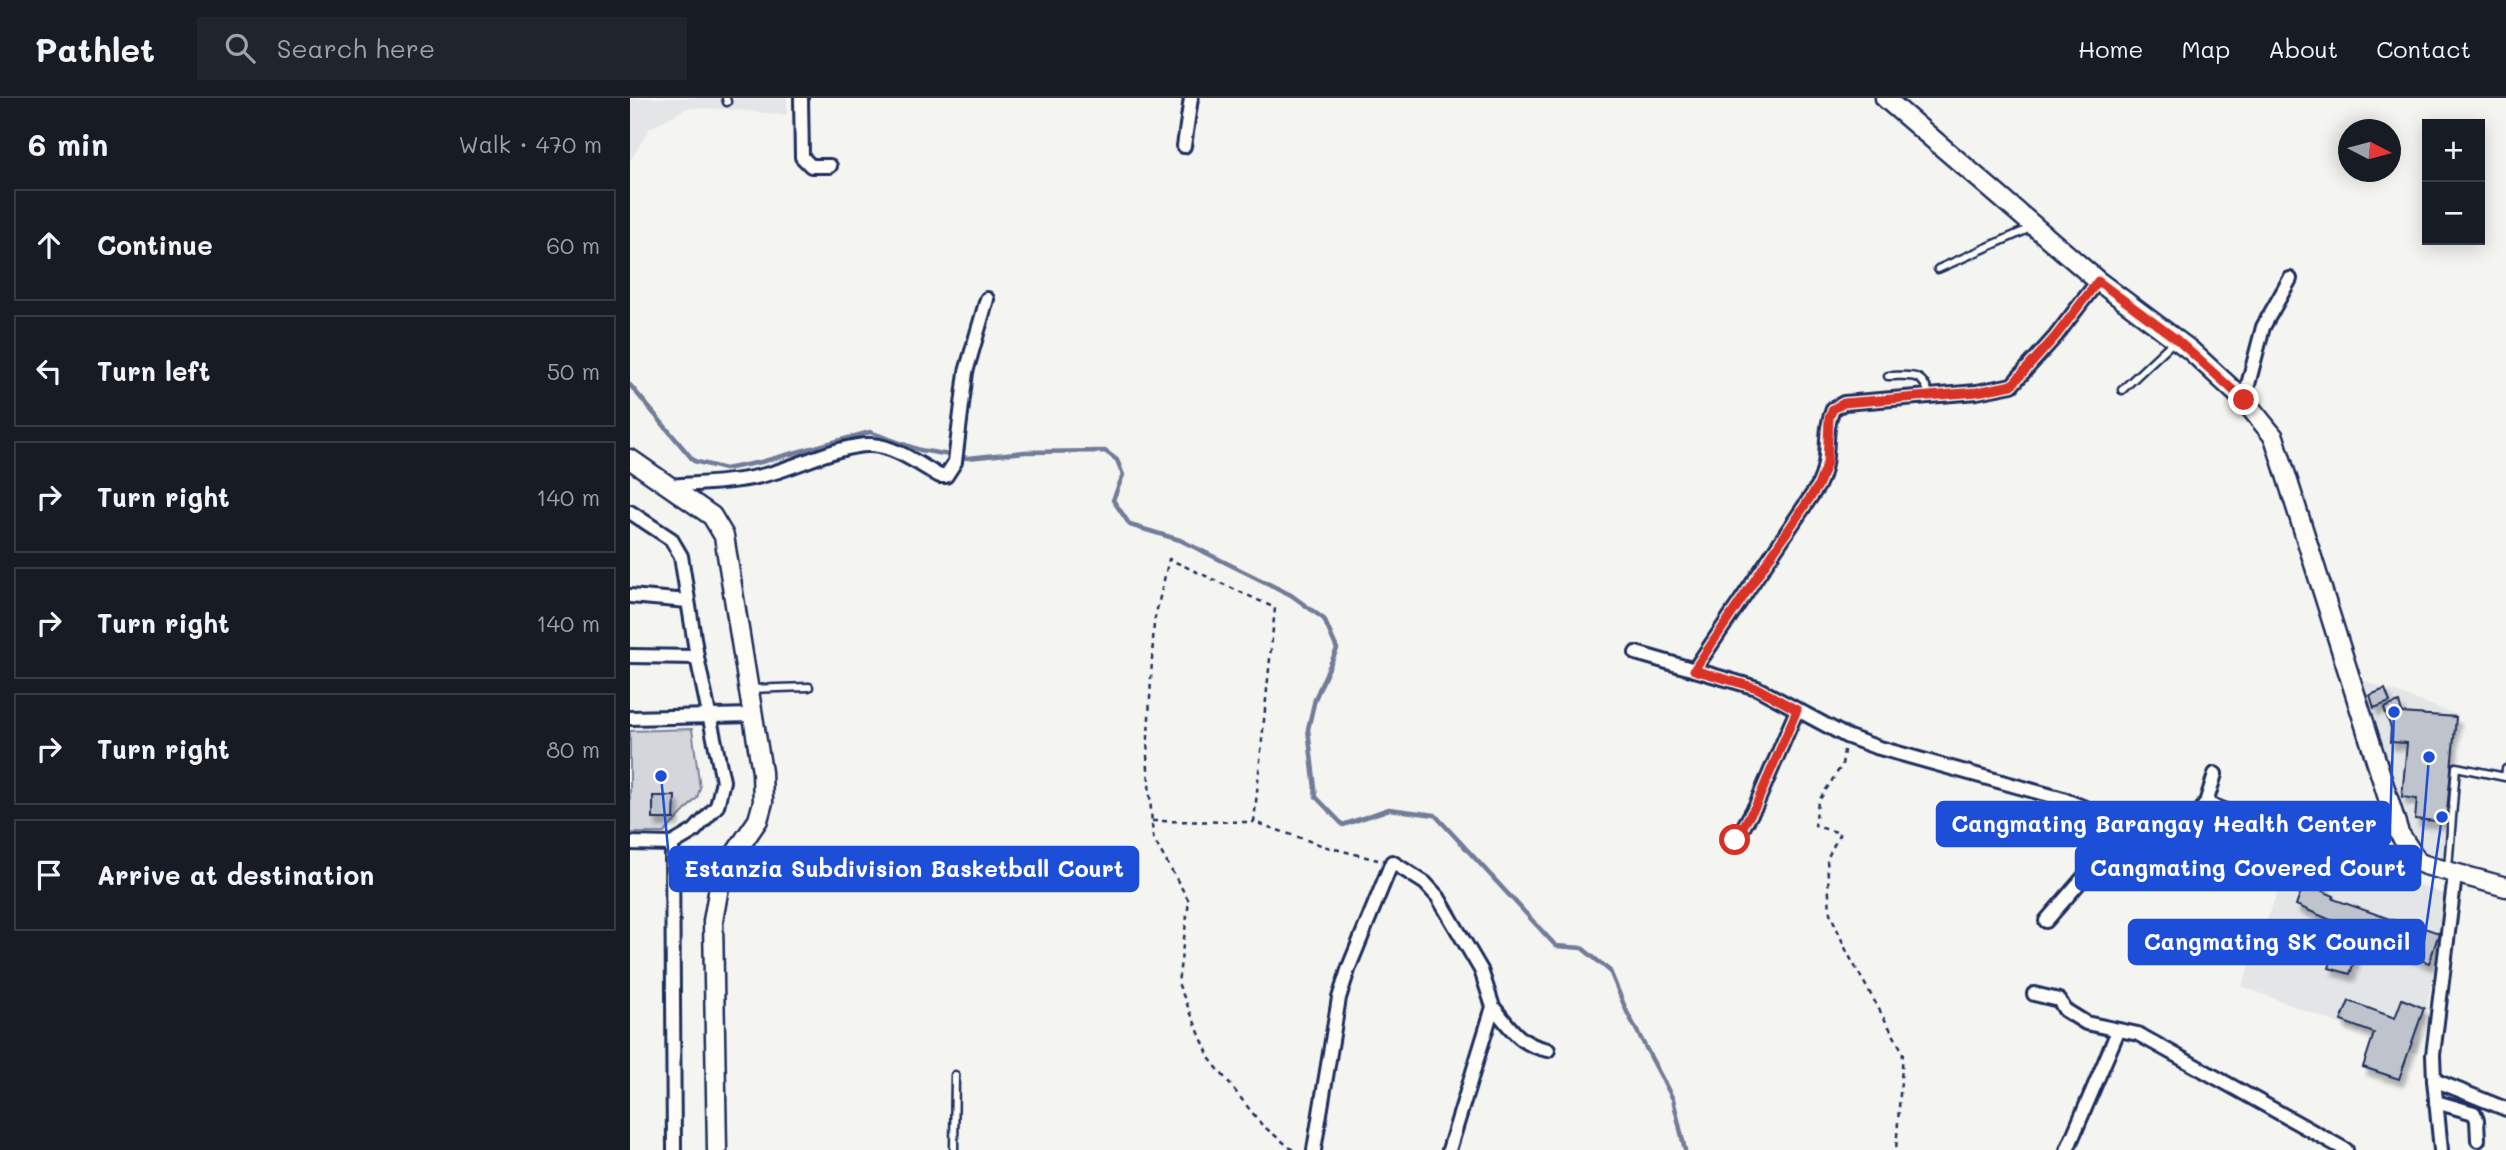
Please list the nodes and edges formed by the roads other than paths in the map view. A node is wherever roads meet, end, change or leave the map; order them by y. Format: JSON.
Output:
{"nodes":[{"id":1,"x":801,"y":98,"type":"edge"},
{"id":2,"x":1191,"y":98,"type":"edge"},
{"id":3,"x":1885,"y":98,"type":"edge"},
{"id":4,"x":1184,"y":146,"type":"dead end"},
{"id":5,"x":830,"y":166,"type":"dead end"},
{"id":6,"x":2035,"y":226,"type":"junction"},
{"id":7,"x":1938,"y":269,"type":"dead end"},
{"id":8,"x":2290,"y":279,"type":"dead end"},
{"id":9,"x":2098,"y":281,"type":"junction"},
{"id":10,"x":987,"y":299,"type":"dead end"},
{"id":11,"x":2176,"y":339,"type":"junction"},
{"id":12,"x":1888,"y":376,"type":"dead end"},
{"id":13,"x":2122,"y":390,"type":"dead end"},
{"id":14,"x":1930,"y":396,"type":"junction"},
{"id":15,"x":2244,"y":400,"type":"junction"},
{"id":16,"x":630,"y":459,"type":"edge"},
{"id":17,"x":669,"y":485,"type":"junction"},
{"id":18,"x":630,"y":512,"type":"edge"},
{"id":19,"x":630,"y":596,"type":"edge"},
{"id":20,"x":688,"y":601,"type":"junction"},
{"id":21,"x":1636,"y":653,"type":"dead end"},
{"id":22,"x":630,"y":656,"type":"edge"},
{"id":23,"x":697,"y":657,"type":"junction"},
{"id":24,"x":1694,"y":670,"type":"junction"},
{"id":25,"x":809,"y":687,"type":"dead end"},
{"id":26,"x":748,"y":689,"type":"junction"},
{"id":27,"x":1797,"y":710,"type":"junction"},
{"id":28,"x":752,"y":716,"type":"junction"},
{"id":29,"x":710,"y":717,"type":"junction"},
{"id":30,"x":630,"y":718,"type":"edge"},
{"id":31,"x":2506,"y":769,"type":"edge"},
{"id":32,"x":2215,"y":774,"type":"dead end"},
{"id":33,"x":2206,"y":803,"type":"junction"},
{"id":34,"x":2237,"y":815,"type":"junction"},
{"id":35,"x":2135,"y":828,"type":"junction"},
{"id":36,"x":1735,"y":840,"type":"dead end"},
{"id":37,"x":630,"y":843,"type":"edge"},
{"id":38,"x":672,"y":844,"type":"junction"},
{"id":39,"x":2418,"y":862,"type":"junction"},
{"id":40,"x":2220,"y":873,"type":"dead end"},
{"id":41,"x":2451,"y":874,"type":"junction"},
{"id":42,"x":2506,"y":887,"type":"edge"},
{"id":43,"x":2046,"y":921,"type":"dead end"},
{"id":44,"x":2034,"y":994,"type":"dead end"},
{"id":45,"x":1493,"y":1007,"type":"junction"},
{"id":46,"x":2118,"y":1031,"type":"junction"},
{"id":47,"x":1548,"y":1050,"type":"dead end"},
{"id":48,"x":955,"y":1075,"type":"dead end"},
{"id":49,"x":2434,"y":1080,"type":"junction"},
{"id":50,"x":2436,"y":1102,"type":"junction"},
{"id":51,"x":2506,"y":1109,"type":"edge"},
{"id":52,"x":2478,"y":1140,"type":"dead end"},
{"id":53,"x":674,"y":1150,"type":"edge"},
{"id":54,"x":717,"y":1150,"type":"edge"},
{"id":55,"x":954,"y":1150,"type":"edge"},
{"id":56,"x":1314,"y":1150,"type":"edge"},
{"id":57,"x":1448,"y":1150,"type":"edge"},
{"id":58,"x":2067,"y":1150,"type":"edge"},
{"id":59,"x":2346,"y":1150,"type":"edge"},
{"id":60,"x":2441,"y":1150,"type":"edge"}],
"edges":[{"from":1,"to":5,"type":"street"},
{"from":2,"to":4,"type":"street"},
{"from":3,"to":6,"type":"street"},
{"from":6,"to":7,"type":"lane"},
{"from":6,"to":9,"type":"street"},
{"from":8,"to":15,"type":"street"},
{"from":9,"to":11,"type":"street"},
{"from":9,"to":14,"type":"street"},
{"from":10,"to":17,"type":"street"},
{"from":11,"to":13,"type":"lane"},
{"from":11,"to":15,"type":"street"},
{"from":12,"to":14,"type":"lane"},
{"from":14,"to":24,"type":"street"},
{"from":15,"to":39,"type":"street"},
{"from":16,"to":17,"type":"street"},
{"from":17,"to":26,"type":"street"},
{"from":18,"to":20,"type":"street"},
{"from":19,"to":20,"type":"street"},
{"from":20,"to":23,"type":"street"},
{"from":21,"to":24,"type":"street"},
{"from":22,"to":23,"type":"street"},
{"from":23,"to":29,"type":"street"},
{"from":24,"to":27,"type":"street"},
{"from":25,"to":26,"type":"lane"},
{"from":26,"to":28,"type":"street"},
{"from":27,"to":35,"type":"street"},
{"from":27,"to":36,"type":"street"},
{"from":28,"to":29,"type":"street"},
{"from":28,"to":54,"type":"street"},
{"from":29,"to":30,"type":"street"},
{"from":29,"to":38,"type":"street"},
{"from":31,"to":41,"type":"lane"},
{"from":32,"to":33,"type":"street"},
{"from":33,"to":34,"type":"street"},
{"from":33,"to":35,"type":"street"},
{"from":34,"to":39,"type":"street"},
{"from":34,"to":40,"type":"lane"},
{"from":35,"to":43,"type":"street"},
{"from":37,"to":38,"type":"street"},
{"from":38,"to":53,"type":"street"},
{"from":39,"to":41,"type":"street"},
{"from":41,"to":42,"type":"street"},
{"from":41,"to":49,"type":"street"},
{"from":44,"to":46,"type":"street"},
{"from":45,"to":47,"type":"street"},
{"from":45,"to":56,"type":"street"},
{"from":45,"to":57,"type":"street"},
{"from":46,"to":58,"type":"street"},
{"from":46,"to":59,"type":"street"},
{"from":48,"to":55,"type":"lane"},
{"from":49,"to":50,"type":"street"},
{"from":49,"to":51,"type":"street"},
{"from":50,"to":52,"type":"street"},
{"from":50,"to":60,"type":"street"}]}
